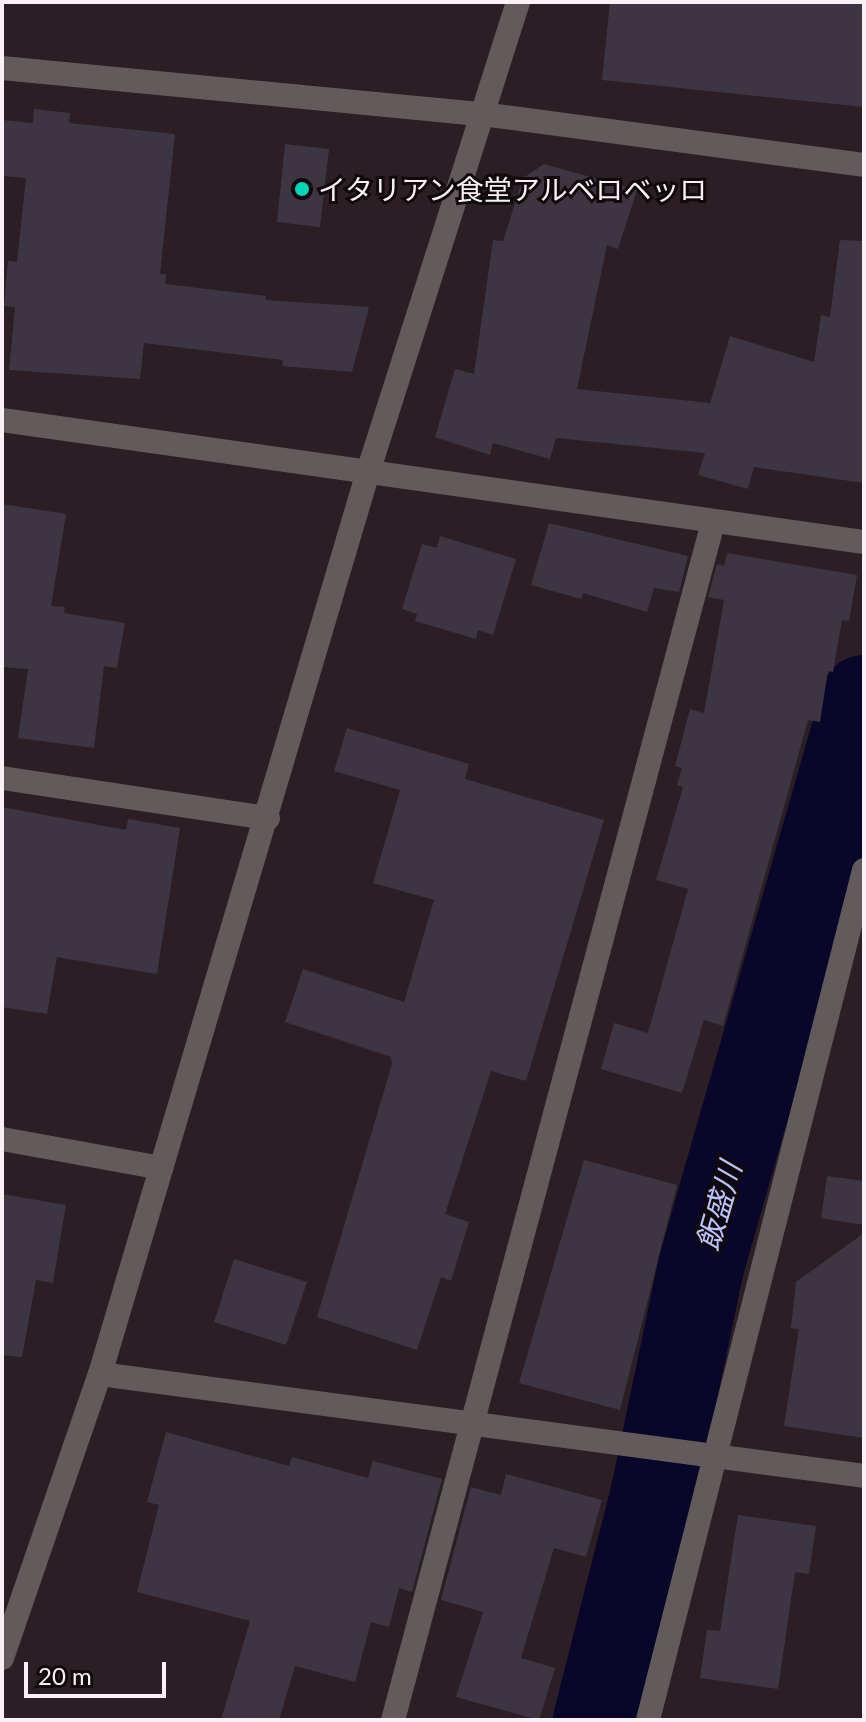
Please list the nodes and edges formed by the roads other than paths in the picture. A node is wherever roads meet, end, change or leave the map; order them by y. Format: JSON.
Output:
{"nodes":[{"id":1,"x":518,"y":2,"type":"edge"},
{"id":2,"x":2,"y":68,"type":"edge"},
{"id":3,"x":482,"y":114,"type":"junction"},
{"id":4,"x":864,"y":165,"type":"edge"},
{"id":5,"x":2,"y":420,"type":"edge"},
{"id":6,"x":369,"y":469,"type":"junction"},
{"id":7,"x":713,"y":522,"type":"junction"},
{"id":8,"x":864,"y":542,"type":"edge"},
{"id":9,"x":2,"y":778,"type":"edge"},
{"id":10,"x":268,"y":818,"type":"junction"},
{"id":11,"x":864,"y":870,"type":"edge"},
{"id":12,"x":853,"y":943,"type":"edge"},
{"id":13,"x":2,"y":1139,"type":"edge"},
{"id":14,"x":161,"y":1168,"type":"junction"},
{"id":15,"x":100,"y":1374,"type":"junction"},
{"id":16,"x":470,"y":1426,"type":"junction"},
{"id":17,"x":715,"y":1456,"type":"junction"},
{"id":18,"x":864,"y":1476,"type":"edge"},
{"id":19,"x":2,"y":1658,"type":"edge"},
{"id":20,"x":393,"y":1720,"type":"edge"},
{"id":21,"x":648,"y":1720,"type":"edge"}],
"edges":[{"from":1,"to":3,"type":"street"},
{"from":2,"to":3,"type":"street"},
{"from":3,"to":4,"type":"street"},
{"from":3,"to":6,"type":"street"},
{"from":5,"to":6,"type":"street"},
{"from":6,"to":7,"type":"street"},
{"from":6,"to":10,"type":"street"},
{"from":7,"to":8,"type":"street"},
{"from":7,"to":16,"type":"street"},
{"from":9,"to":10,"type":"street"},
{"from":10,"to":14,"type":"street"},
{"from":11,"to":12,"type":"street"},
{"from":12,"to":17,"type":"street"},
{"from":13,"to":14,"type":"street"},
{"from":14,"to":15,"type":"street"},
{"from":15,"to":16,"type":"street"},
{"from":15,"to":19,"type":"street"},
{"from":16,"to":17,"type":"street"},
{"from":16,"to":20,"type":"street"},
{"from":17,"to":18,"type":"street"},
{"from":17,"to":21,"type":"street"}]}
